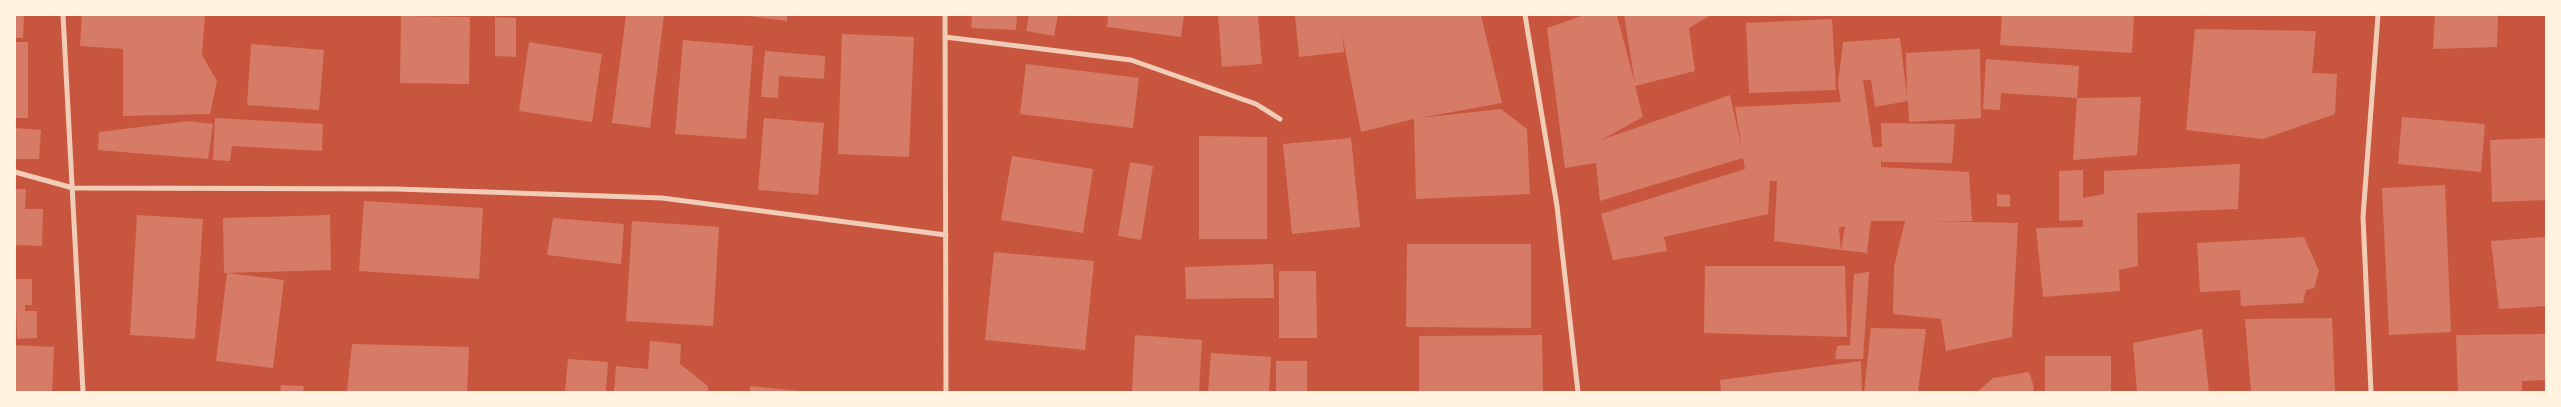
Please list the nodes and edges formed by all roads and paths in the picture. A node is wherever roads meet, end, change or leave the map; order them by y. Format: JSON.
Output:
{"nodes":[{"id":1,"x":63,"y":15,"type":"edge"},
{"id":2,"x":944,"y":15,"type":"edge"},
{"id":3,"x":1525,"y":15,"type":"edge"},
{"id":4,"x":2378,"y":15,"type":"edge"},
{"id":5,"x":945,"y":37,"type":"junction"},
{"id":6,"x":1280,"y":118,"type":"dead end"},
{"id":7,"x":15,"y":172,"type":"edge"},
{"id":8,"x":73,"y":188,"type":"junction"},
{"id":9,"x":946,"y":235,"type":"junction"},
{"id":10,"x":83,"y":392,"type":"edge"},
{"id":11,"x":946,"y":392,"type":"edge"},
{"id":12,"x":1578,"y":392,"type":"edge"},
{"id":13,"x":2371,"y":392,"type":"edge"}],
"edges":[{"from":1,"to":8,"type":"street"},
{"from":2,"to":5,"type":"street"},
{"from":3,"to":12,"type":"street"},
{"from":4,"to":13,"type":"street"},
{"from":5,"to":6,"type":"street"},
{"from":5,"to":9,"type":"street"},
{"from":7,"to":8,"type":"street"},
{"from":8,"to":9,"type":"street"},
{"from":8,"to":10,"type":"street"},
{"from":9,"to":11,"type":"street"}]}
